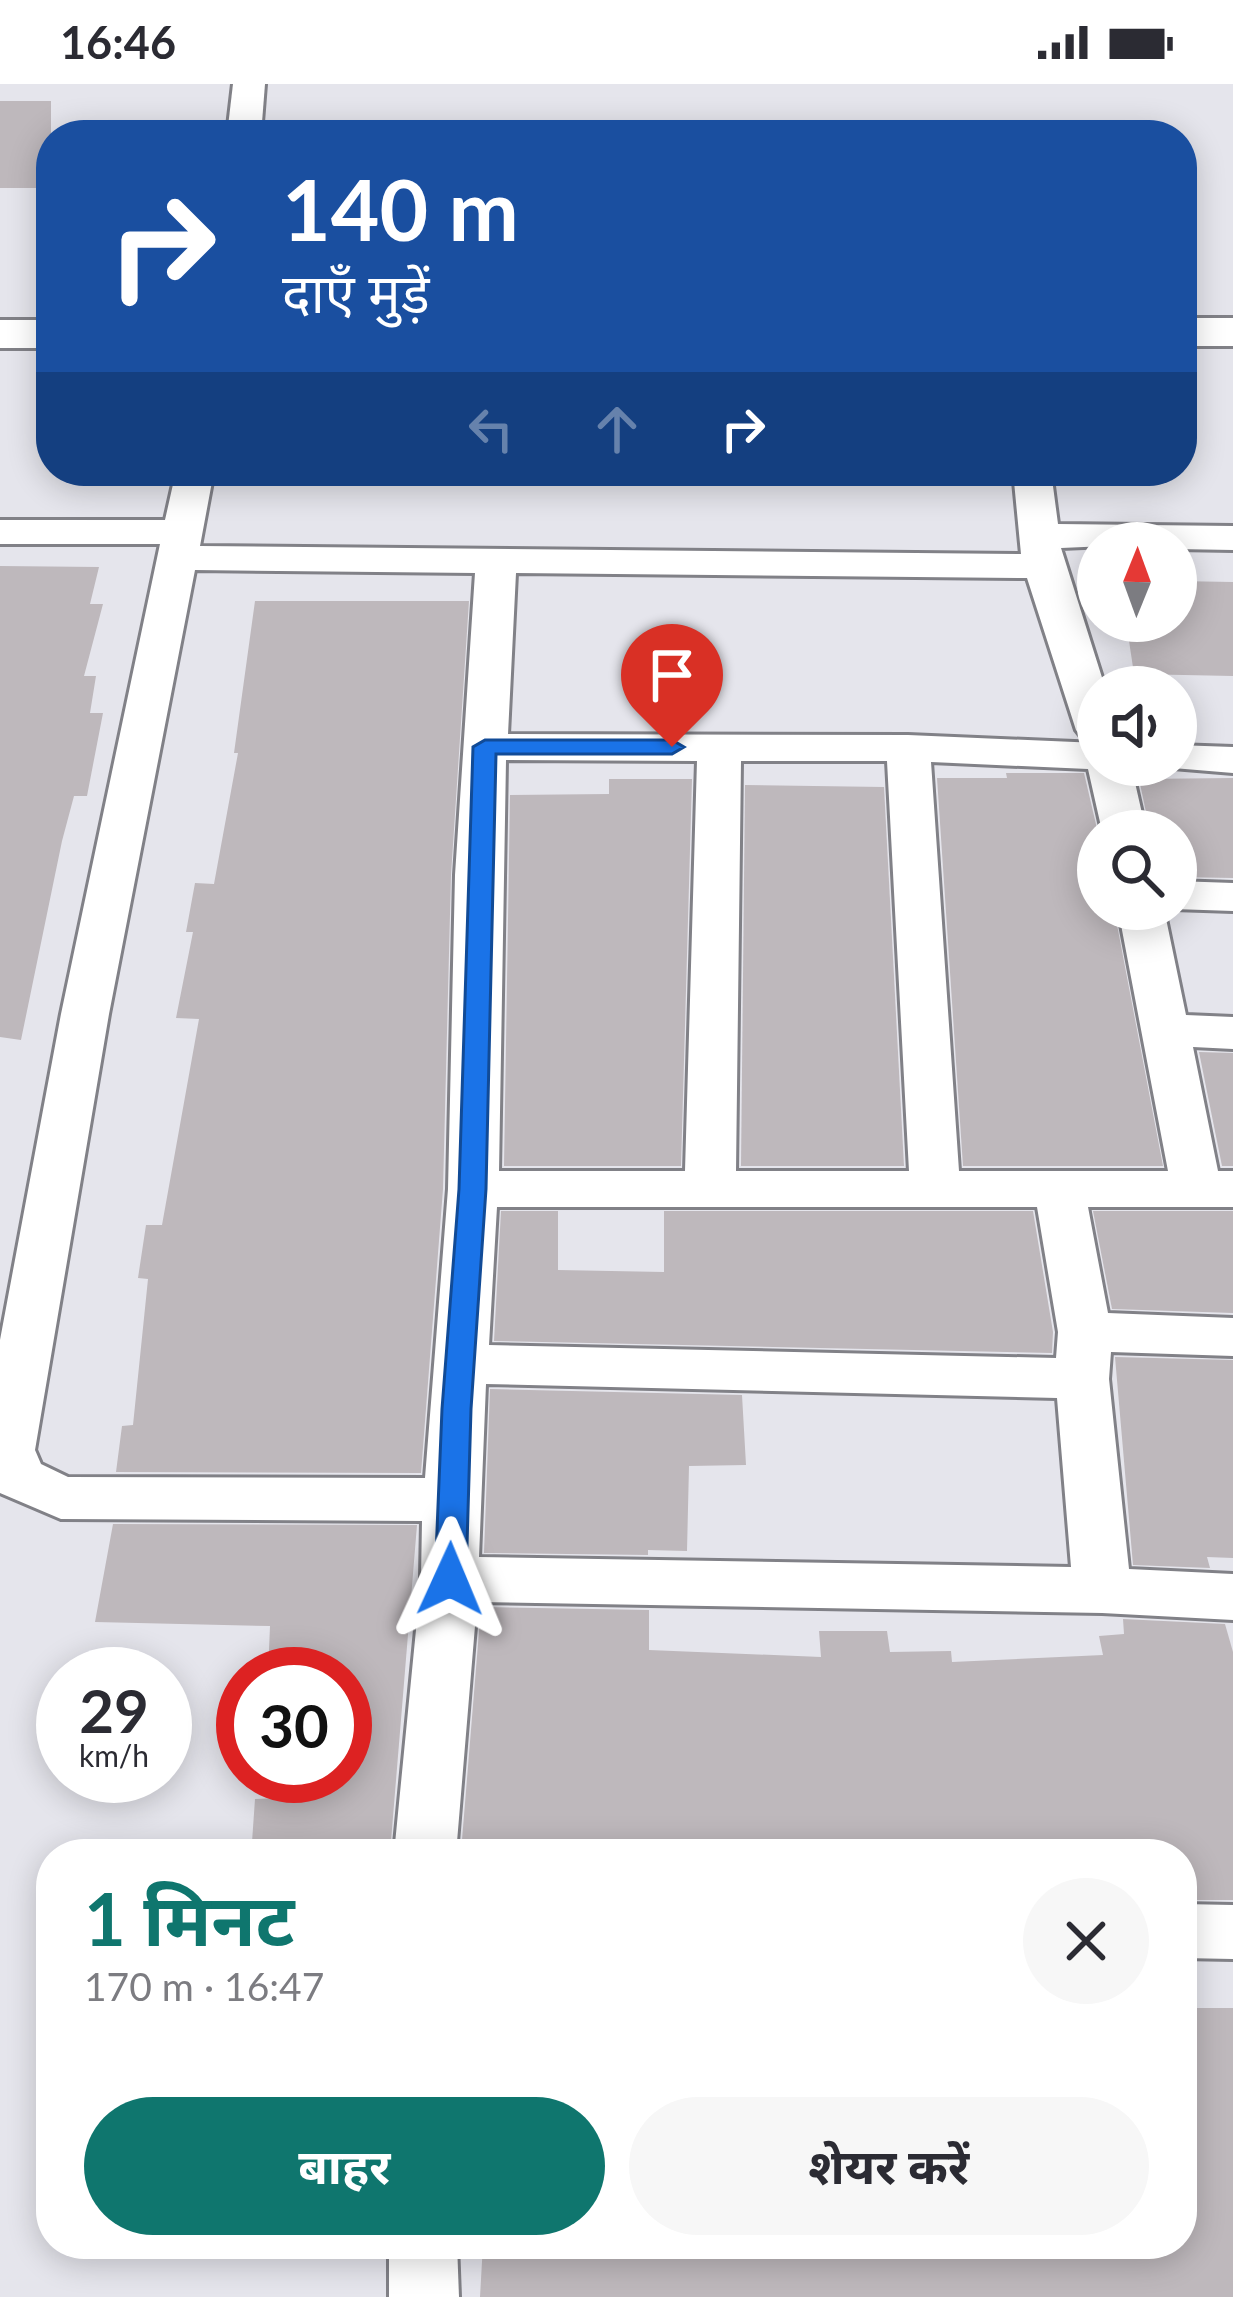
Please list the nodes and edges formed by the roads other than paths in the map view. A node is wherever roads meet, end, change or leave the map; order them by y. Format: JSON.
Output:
{"nodes":[{"id":1,"x":249,"y":84,"type":"edge"},
{"id":2,"x":245,"y":120,"type":"edge"},
{"id":3,"x":1197,"y":332,"type":"edge"},
{"id":4,"x":1233,"y":332,"type":"edge"},
{"id":5,"x":0,"y":334,"type":"edge"},
{"id":6,"x":36,"y":334,"type":"edge"},
{"id":7,"x":0,"y":350,"type":"edge"},
{"id":8,"x":36,"y":350,"type":"edge"},
{"id":9,"x":1197,"y":353,"type":"edge"},
{"id":10,"x":1233,"y":353,"type":"edge"},
{"id":11,"x":192,"y":486,"type":"edge"},
{"id":12,"x":1034,"y":486,"type":"edge"},
{"id":13,"x":0,"y":532,"type":"edge"},
{"id":14,"x":1233,"y":538,"type":"edge"},
{"id":15,"x":180,"y":545,"type":"junction"},
{"id":16,"x":1041,"y":551,"type":"junction"},
{"id":17,"x":496,"y":561,"type":"junction"},
{"id":18,"x":1078,"y":666,"type":"edge"},
{"id":19,"x":485,"y":747,"type":"junction"},
{"id":20,"x":719,"y":747,"type":"junction"},
{"id":21,"x":908,"y":748,"type":"junction"},
{"id":22,"x":1077,"y":755,"type":"edge"},
{"id":23,"x":1197,"y":759,"type":"edge"},
{"id":24,"x":1233,"y":760,"type":"edge"},
{"id":25,"x":1197,"y":896,"type":"edge"},
{"id":26,"x":1233,"y":897,"type":"edge"},
{"id":27,"x":1146,"y":930,"type":"edge"},
{"id":28,"x":1167,"y":1030,"type":"junction"},
{"id":29,"x":1233,"y":1033,"type":"edge"},
{"id":30,"x":710,"y":1186,"type":"junction"},
{"id":31,"x":935,"y":1187,"type":"junction"},
{"id":32,"x":1059,"y":1187,"type":"junction"},
{"id":33,"x":1215,"y":1188,"type":"edge"},
{"id":34,"x":473,"y":1189,"type":"junction"},
{"id":35,"x":16,"y":1312,"type":"edge"},
{"id":36,"x":1233,"y":1337,"type":"edge"},
{"id":37,"x":1083,"y":1356,"type":"junction"},
{"id":38,"x":459,"y":1364,"type":"junction"},
{"id":39,"x":451,"y":1500,"type":"junction"},
{"id":40,"x":450,"y":1579,"type":"junction"},
{"id":41,"x":1102,"y":1590,"type":"junction"},
{"id":42,"x":1233,"y":1597,"type":"edge"},
{"id":43,"x":426,"y":1839,"type":"edge"},
{"id":44,"x":1197,"y":1931,"type":"edge"},
{"id":45,"x":1233,"y":1932,"type":"edge"},
{"id":46,"x":423,"y":2259,"type":"edge"},
{"id":47,"x":424,"y":2297,"type":"edge"}],
"edges":[{"from":1,"to":2,"type":"street"},
{"from":3,"to":4,"type":"street"},
{"from":5,"to":6,"type":"street"},
{"from":7,"to":8,"type":"street"},
{"from":9,"to":10,"type":"street"},
{"from":11,"to":15,"type":"street"},
{"from":12,"to":16,"type":"street"},
{"from":13,"to":15,"type":"street"},
{"from":14,"to":16,"type":"street"},
{"from":15,"to":17,"type":"street"},
{"from":15,"to":35,"type":"street"},
{"from":16,"to":17,"type":"street"},
{"from":16,"to":18,"type":"street"},
{"from":17,"to":19,"type":"street"},
{"from":19,"to":20,"type":"street"},
{"from":19,"to":34,"type":"street"},
{"from":20,"to":21,"type":"street"},
{"from":20,"to":30,"type":"street"},
{"from":21,"to":22,"type":"street"},
{"from":21,"to":31,"type":"street"},
{"from":23,"to":24,"type":"street"},
{"from":25,"to":26,"type":"street"},
{"from":27,"to":28,"type":"street"},
{"from":28,"to":29,"type":"street"},
{"from":28,"to":33,"type":"street"},
{"from":30,"to":31,"type":"street"},
{"from":30,"to":34,"type":"street"},
{"from":31,"to":32,"type":"street"},
{"from":32,"to":33,"type":"street"},
{"from":32,"to":37,"type":"street"},
{"from":34,"to":38,"type":"street"},
{"from":35,"to":39,"type":"street"},
{"from":36,"to":37,"type":"street"},
{"from":37,"to":38,"type":"street"},
{"from":37,"to":41,"type":"street"},
{"from":38,"to":39,"type":"street"},
{"from":39,"to":40,"type":"street"},
{"from":40,"to":41,"type":"street"},
{"from":40,"to":43,"type":"street"},
{"from":41,"to":42,"type":"street"},
{"from":44,"to":45,"type":"street"},
{"from":46,"to":47,"type":"street"}]}
